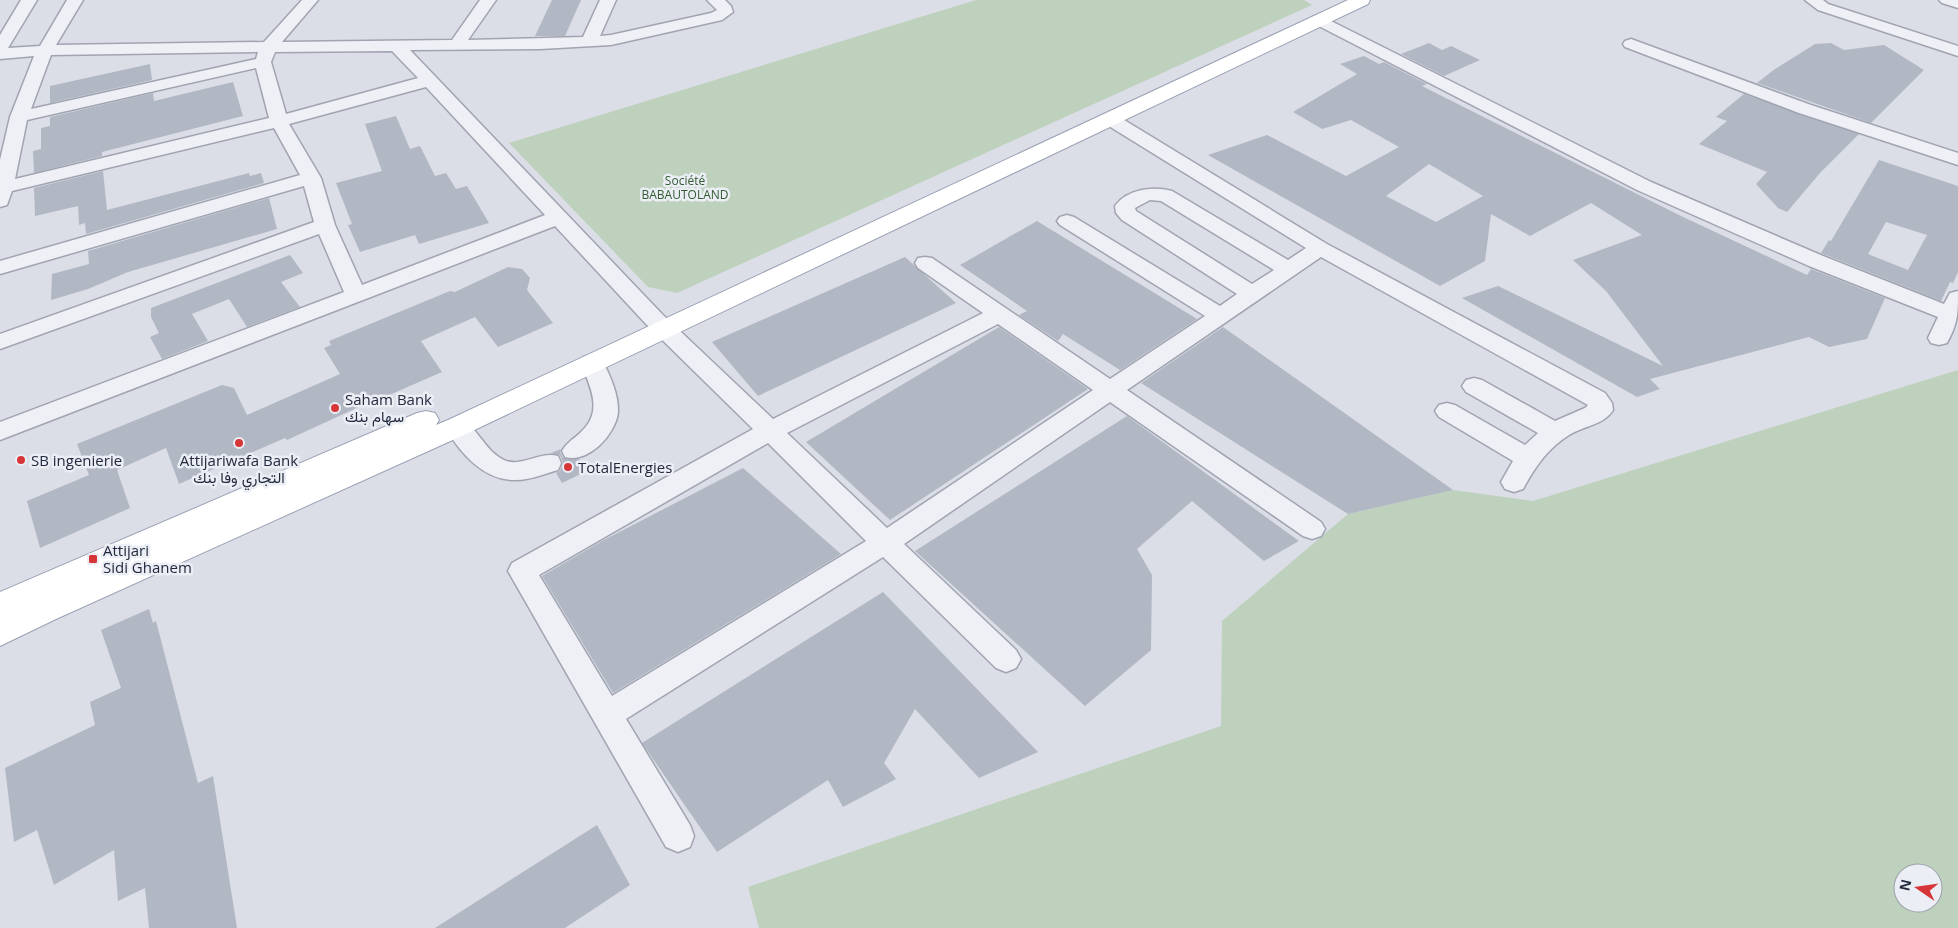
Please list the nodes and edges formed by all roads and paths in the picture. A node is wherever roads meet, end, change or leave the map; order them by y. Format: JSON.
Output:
{"nodes":[{"id":1,"x":29,"y":0,"type":"edge"},
{"id":2,"x":75,"y":0,"type":"edge"},
{"id":3,"x":310,"y":0,"type":"edge"},
{"id":4,"x":488,"y":0,"type":"edge"},
{"id":5,"x":608,"y":0,"type":"edge"},
{"id":6,"x":715,"y":0,"type":"edge"},
{"id":7,"x":1343,"y":0,"type":"edge"},
{"id":8,"x":1362,"y":0,"type":"edge"},
{"id":9,"x":1813,"y":0,"type":"edge"},
{"id":10,"x":1947,"y":0,"type":"edge"},
{"id":11,"x":1958,"y":3,"type":"edge"},
{"id":12,"x":1320,"y":20,"type":"junction"},
{"id":13,"x":589,"y":42,"type":"junction"},
{"id":14,"x":1631,"y":44,"type":"dead end"},
{"id":15,"x":398,"y":46,"type":"junction"},
{"id":16,"x":456,"y":46,"type":"junction"},
{"id":17,"x":0,"y":48,"type":"edge"},
{"id":18,"x":45,"y":50,"type":"junction"},
{"id":19,"x":1958,"y":50,"type":"edge"},
{"id":20,"x":0,"y":54,"type":"edge"},
{"id":21,"x":266,"y":55,"type":"junction"},
{"id":22,"x":428,"y":81,"type":"junction"},
{"id":23,"x":19,"y":117,"type":"junction"},
{"id":24,"x":1110,"y":119,"type":"junction"},
{"id":25,"x":280,"y":121,"type":"junction"},
{"id":26,"x":1958,"y":160,"type":"edge"},
{"id":27,"x":311,"y":178,"type":"junction"},
{"id":28,"x":1,"y":192,"type":"edge"},
{"id":29,"x":558,"y":217,"type":"junction"},
{"id":30,"x":1067,"y":221,"type":"dead end"},
{"id":31,"x":325,"y":224,"type":"junction"},
{"id":32,"x":1320,"y":248,"type":"junction"},
{"id":33,"x":925,"y":263,"type":"dead end"},
{"id":34,"x":0,"y":268,"type":"edge"},
{"id":35,"x":1288,"y":269,"type":"junction"},
{"id":36,"x":1252,"y":293,"type":"junction"},
{"id":37,"x":356,"y":295,"type":"junction"},
{"id":38,"x":1954,"y":306,"type":"edge"},
{"id":39,"x":1000,"y":314,"type":"junction"},
{"id":40,"x":1219,"y":315,"type":"junction"},
{"id":41,"x":659,"y":324,"type":"junction"},
{"id":42,"x":1939,"y":338,"type":"dead end"},
{"id":43,"x":0,"y":342,"type":"edge"},
{"id":44,"x":592,"y":363,"type":"junction"},
{"id":45,"x":1109,"y":389,"type":"junction"},
{"id":46,"x":457,"y":427,"type":"junction"},
{"id":47,"x":0,"y":431,"type":"edge"},
{"id":48,"x":770,"y":431,"type":"junction"},
{"id":49,"x":1556,"y":432,"type":"junction"},
{"id":50,"x":574,"y":451,"type":"dead end"},
{"id":51,"x":1528,"y":458,"type":"junction"},
{"id":52,"x":549,"y":462,"type":"dead end"},
{"id":53,"x":1514,"y":482,"type":"dead end"},
{"id":54,"x":1312,"y":529,"type":"dead end"},
{"id":55,"x":886,"y":542,"type":"junction"},
{"id":56,"x":0,"y":605,"type":"edge"},
{"id":57,"x":0,"y":633,"type":"edge"},
{"id":58,"x":1006,"y":659,"type":"dead end"},
{"id":59,"x":606,"y":715,"type":"junction"},
{"id":60,"x":678,"y":836,"type":"dead end"}],
"edges":[{"from":1,"to":17,"type":"street"},
{"from":2,"to":18,"type":"street"},
{"from":3,"to":21,"type":"street"},
{"from":4,"to":16,"type":"street"},
{"from":5,"to":13,"type":"street"},
{"from":6,"to":13,"type":"street"},
{"from":7,"to":41,"type":"main road"},
{"from":8,"to":12,"type":"main road"},
{"from":9,"to":19,"type":"street"},
{"from":10,"to":11,"type":"street"},
{"from":12,"to":24,"type":"main road"},
{"from":12,"to":38,"type":"street"},
{"from":13,"to":16,"type":"street"},
{"from":14,"to":26,"type":"street"},
{"from":15,"to":16,"type":"street"},
{"from":15,"to":21,"type":"street"},
{"from":15,"to":22,"type":"street"},
{"from":18,"to":20,"type":"street"},
{"from":18,"to":21,"type":"street"},
{"from":18,"to":23,"type":"street"},
{"from":21,"to":23,"type":"street"},
{"from":21,"to":25,"type":"street"},
{"from":22,"to":25,"type":"street"},
{"from":22,"to":29,"type":"street"},
{"from":23,"to":28,"type":"street"},
{"from":24,"to":32,"type":"street"},
{"from":24,"to":41,"type":"main road"},
{"from":25,"to":27,"type":"street"},
{"from":25,"to":28,"type":"street"},
{"from":27,"to":31,"type":"street"},
{"from":27,"to":34,"type":"street"},
{"from":29,"to":37,"type":"street"},
{"from":29,"to":41,"type":"street"},
{"from":30,"to":40,"type":"street"},
{"from":31,"to":37,"type":"street"},
{"from":31,"to":43,"type":"street"},
{"from":32,"to":35,"type":"street"},
{"from":32,"to":49,"type":"street"},
{"from":33,"to":39,"type":"street"},
{"from":35,"to":36,"type":"street"},
{"from":35,"to":36,"type":"street"},
{"from":36,"to":40,"type":"street"},
{"from":37,"to":47,"type":"street"},
{"from":38,"to":42,"type":"street"},
{"from":39,"to":45,"type":"street"},
{"from":39,"to":48,"type":"street"},
{"from":40,"to":45,"type":"street"},
{"from":41,"to":44,"type":"main road"},
{"from":41,"to":48,"type":"street"},
{"from":41,"to":56,"type":"main road"},
{"from":44,"to":46,"type":"main road"},
{"from":44,"to":50,"type":"street"},
{"from":45,"to":54,"type":"street"},
{"from":45,"to":55,"type":"street"},
{"from":46,"to":52,"type":"street"},
{"from":46,"to":57,"type":"main road"},
{"from":48,"to":55,"type":"street"},
{"from":48,"to":59,"type":"street"},
{"from":49,"to":51,"type":"street"},
{"from":49,"to":51,"type":"street"},
{"from":51,"to":53,"type":"street"},
{"from":55,"to":58,"type":"street"},
{"from":55,"to":59,"type":"street"},
{"from":59,"to":60,"type":"street"}]}
